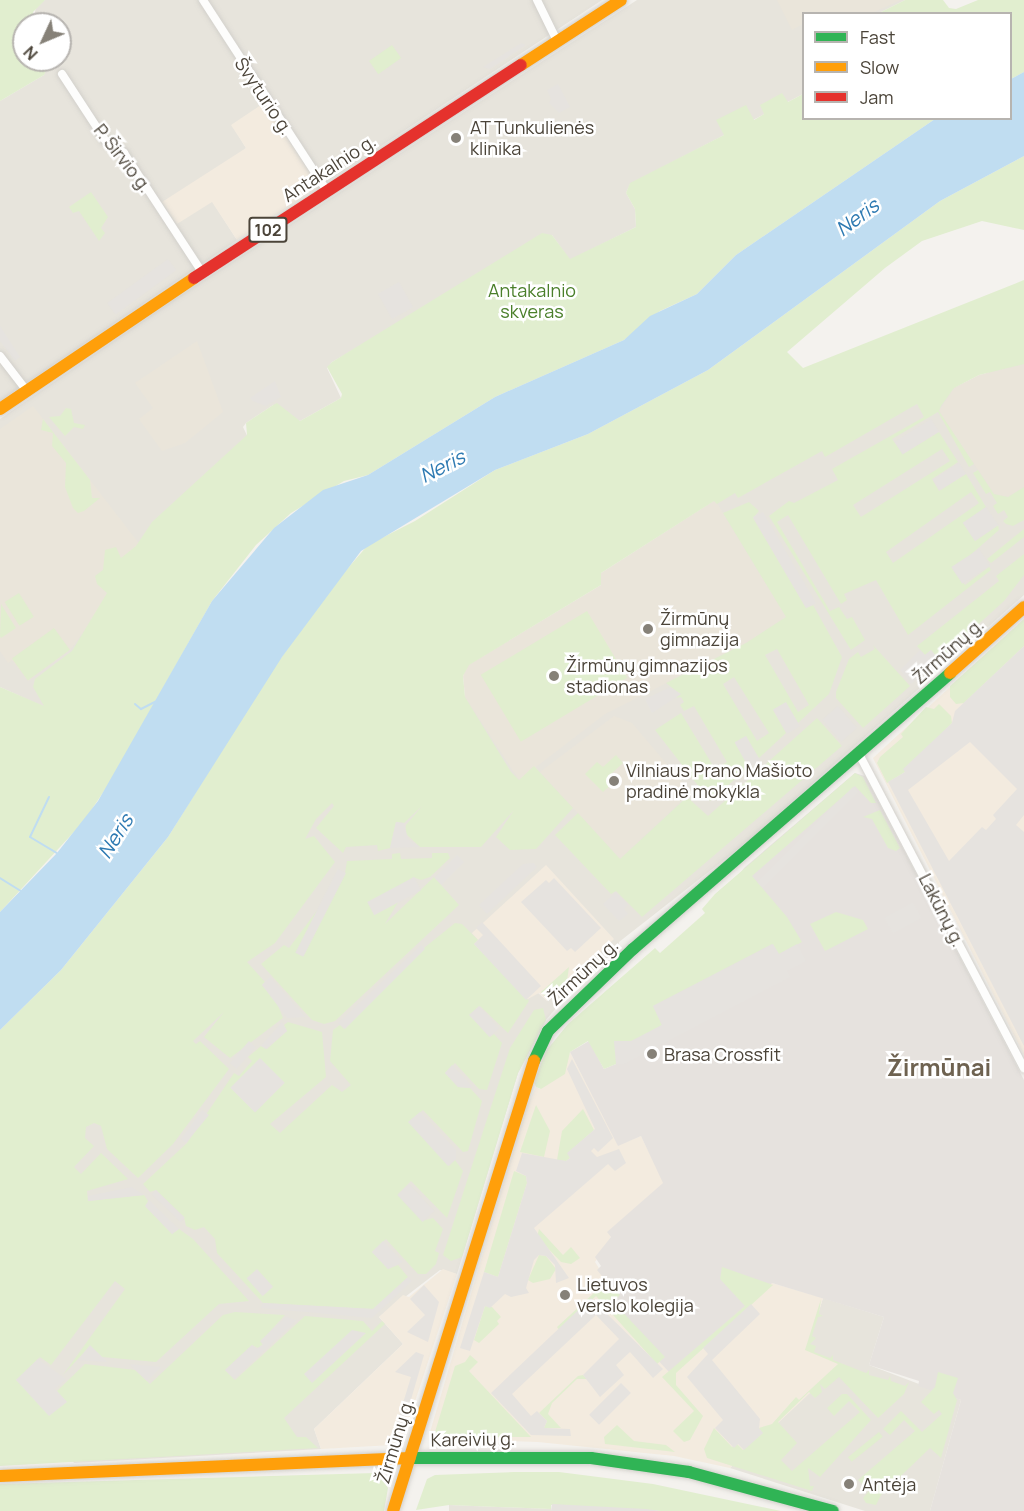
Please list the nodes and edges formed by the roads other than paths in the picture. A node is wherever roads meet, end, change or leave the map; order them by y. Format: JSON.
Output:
{"nodes":[{"id":1,"x":203,"y":0,"type":"edge"},
{"id":2,"x":537,"y":0,"type":"edge"},
{"id":3,"x":621,"y":0,"type":"edge"},
{"id":4,"x":557,"y":41,"type":"junction"},
{"id":5,"x":62,"y":74,"type":"dead end"},
{"id":6,"x":327,"y":191,"type":"junction"},
{"id":7,"x":202,"y":272,"type":"junction"},
{"id":8,"x":0,"y":356,"type":"edge"},
{"id":9,"x":27,"y":391,"type":"junction"},
{"id":10,"x":0,"y":409,"type":"edge"},
{"id":11,"x":1024,"y":607,"type":"edge"},
{"id":12,"x":859,"y":753,"type":"junction"},
{"id":13,"x":1024,"y":1068,"type":"edge"},
{"id":14,"x":408,"y":1460,"type":"junction"},
{"id":15,"x":0,"y":1476,"type":"edge"},
{"id":16,"x":393,"y":1511,"type":"edge"},
{"id":17,"x":833,"y":1511,"type":"edge"}],
"edges":[{"from":1,"to":6,"type":"street","name":"Švyturio g."},
{"from":2,"to":4,"type":"street"},
{"from":3,"to":4,"type":"main road","name":"Antakalnio g.","number":"102"},
{"from":4,"to":6,"type":"main road","name":"Antakalnio g.","number":"102"},
{"from":5,"to":7,"type":"street","name":"P. Širvio g."},
{"from":6,"to":7,"type":"main road","name":"Antakalnio g.","number":"102"},
{"from":7,"to":9,"type":"main road","name":"Antakalnio g.","number":"102"},
{"from":8,"to":9,"type":"street"},
{"from":9,"to":10,"type":"main road","name":"Antakalnio g.","number":"102"},
{"from":11,"to":12,"type":"main road","name":"Žirmūnų g."},
{"from":12,"to":13,"type":"street","name":"Lakūnų g."},
{"from":12,"to":14,"type":"main road","name":"Žirmūnų g."},
{"from":14,"to":15,"type":"main road","name":"Kareivių g."},
{"from":14,"to":16,"type":"main road","name":"Žirmūnų g."},
{"from":14,"to":17,"type":"main road","name":"Kareivių g."}]}
